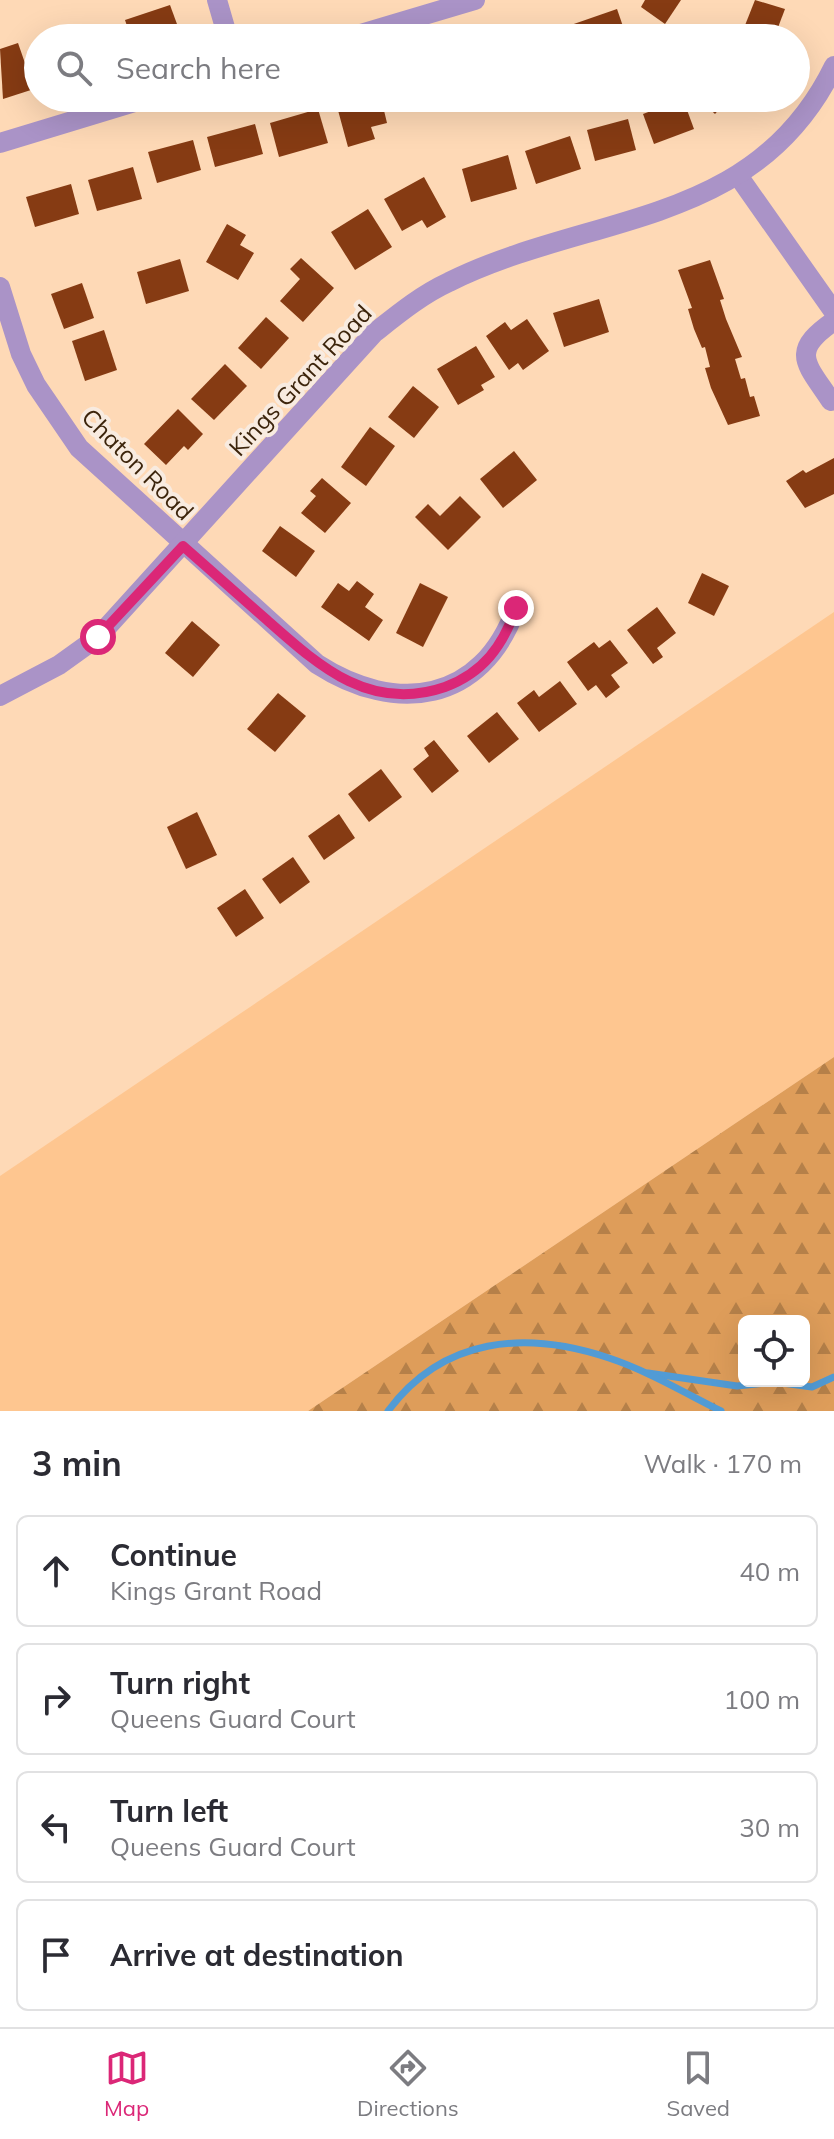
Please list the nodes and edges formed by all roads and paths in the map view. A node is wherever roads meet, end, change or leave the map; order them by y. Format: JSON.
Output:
{"nodes":[{"id":1,"x":217,"y":0,"type":"edge"},
{"id":2,"x":475,"y":0,"type":"edge"},
{"id":3,"x":224,"y":24,"type":"edge"},
{"id":4,"x":394,"y":24,"type":"edge"},
{"id":5,"x":834,"y":66,"type":"edge"},
{"id":6,"x":810,"y":103,"type":"edge"},
{"id":7,"x":102,"y":112,"type":"edge"},
{"id":8,"x":804,"y":112,"type":"edge"},
{"id":9,"x":0,"y":143,"type":"edge"},
{"id":10,"x":739,"y":177,"type":"junction"},
{"id":11,"x":0,"y":287,"type":"edge"},
{"id":12,"x":834,"y":312,"type":"edge"},
{"id":13,"x":834,"y":321,"type":"edge"},
{"id":14,"x":834,"y":399,"type":"edge"},
{"id":15,"x":183,"y":546,"type":"junction"},
{"id":16,"x":516,"y":608,"type":"dead end"},
{"id":17,"x":0,"y":696,"type":"edge"}],
"edges":[{"from":1,"to":3,"type":"street"},
{"from":2,"to":4,"type":"street"},
{"from":5,"to":6,"type":"street","name":"Kings Grant Road"},
{"from":7,"to":9,"type":"street"},
{"from":8,"to":10,"type":"street","name":"Kings Grant Road"},
{"from":10,"to":12,"type":"street"},
{"from":10,"to":15,"type":"street","name":"Kings Grant Road"},
{"from":11,"to":15,"type":"street","name":"Chaton Road"},
{"from":13,"to":14,"type":"street"},
{"from":15,"to":16,"type":"street","name":"Chaton Road"},
{"from":15,"to":17,"type":"street","name":"Kings Grant Road"}]}
